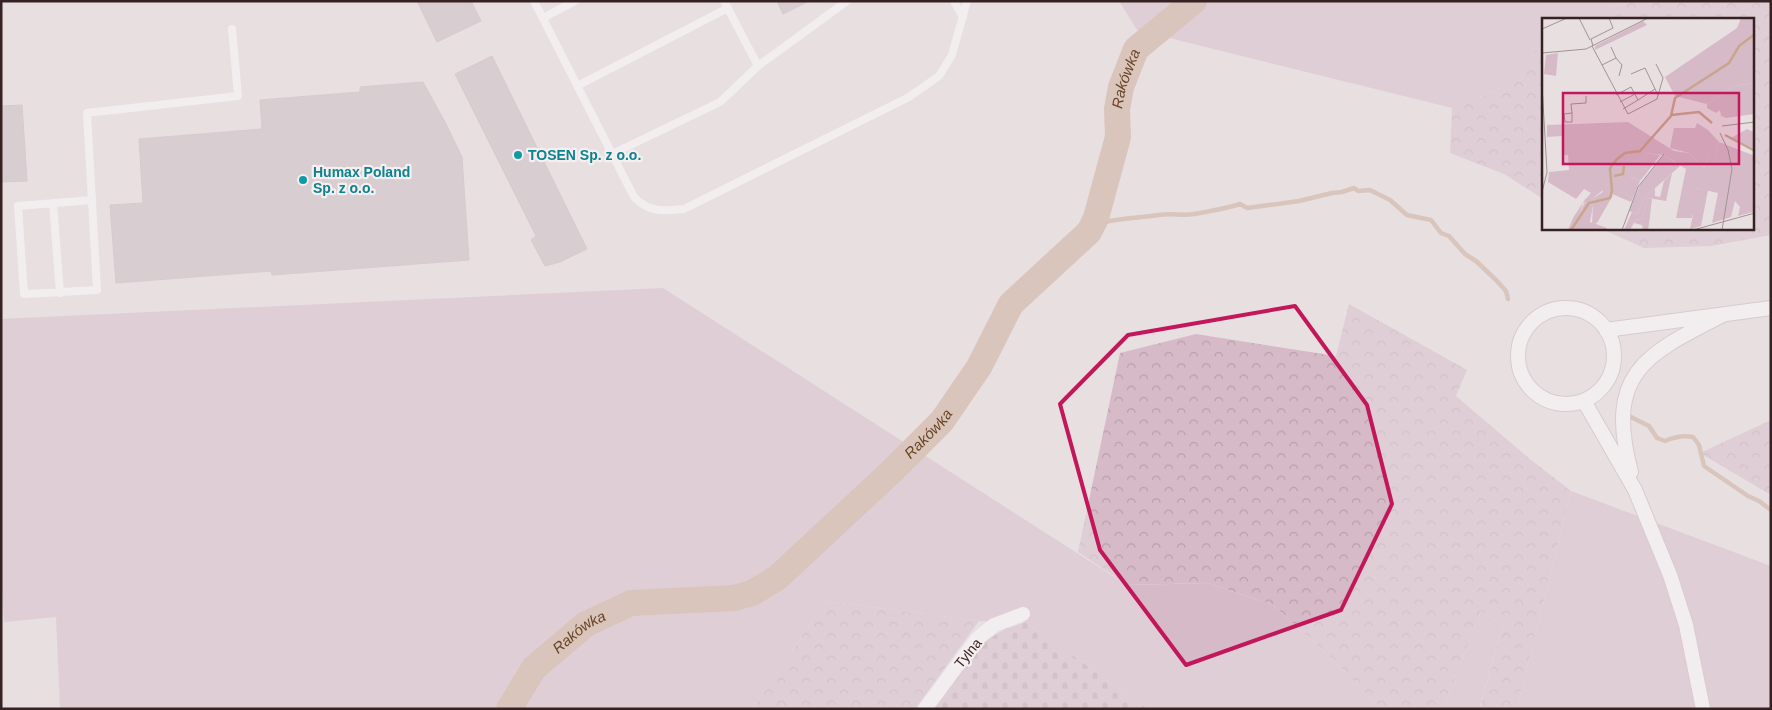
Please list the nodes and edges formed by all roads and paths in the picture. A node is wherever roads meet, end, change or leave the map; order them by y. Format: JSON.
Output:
{"nodes":[{"id":1,"x":534,"y":1,"type":"edge"},
{"id":2,"x":574,"y":1,"type":"edge"},
{"id":3,"x":847,"y":1,"type":"edge"},
{"id":4,"x":954,"y":1,"type":"edge"},
{"id":5,"x":967,"y":1,"type":"edge"},
{"id":6,"x":726,"y":5,"type":"edge"},
{"id":7,"x":963,"y":17,"type":"junction"},
{"id":8,"x":543,"y":18,"type":"junction"},
{"id":9,"x":232,"y":30,"type":"dead end"},
{"id":10,"x":758,"y":66,"type":"junction"},
{"id":11,"x":578,"y":86,"type":"junction"},
{"id":12,"x":612,"y":154,"type":"junction"},
{"id":13,"x":92,"y":200,"type":"junction"},
{"id":14,"x":54,"y":203,"type":"junction"},
{"id":15,"x":60,"y":293,"type":"junction"},
{"id":16,"x":1771,"y":308,"type":"edge"},
{"id":17,"x":1725,"y":314,"type":"junction"},
{"id":18,"x":1606,"y":330,"type":"junction"},
{"id":19,"x":1584,"y":401,"type":"junction"},
{"id":20,"x":1635,"y":490,"type":"junction"},
{"id":21,"x":1023,"y":614,"type":"dead end"},
{"id":22,"x":925,"y":709,"type":"edge"},
{"id":23,"x":1703,"y":709,"type":"edge"}],
"edges":[{"from":1,"to":8,"type":"lane"},
{"from":2,"to":8,"type":"lane"},
{"from":3,"to":10,"type":"lane"},
{"from":4,"to":7,"type":"lane"},
{"from":5,"to":7,"type":"lane"},
{"from":6,"to":10,"type":"lane"},
{"from":6,"to":11,"type":"lane"},
{"from":7,"to":12,"type":"lane"},
{"from":8,"to":11,"type":"lane"},
{"from":9,"to":13,"type":"lane"},
{"from":10,"to":12,"type":"lane"},
{"from":11,"to":12,"type":"lane"},
{"from":13,"to":14,"type":"lane"},
{"from":13,"to":15,"type":"lane"},
{"from":14,"to":15,"type":"lane"},
{"from":14,"to":15,"type":"lane"},
{"from":16,"to":17,"type":"main road"},
{"from":17,"to":18,"type":"main road"},
{"from":17,"to":20,"type":"main road"},
{"from":18,"to":19,"type":"main road"},
{"from":18,"to":19,"type":"main road"},
{"from":19,"to":20,"type":"main road"},
{"from":20,"to":23,"type":"main road"},
{"from":21,"to":22,"type":"main road","name":"Tylna"}]}
